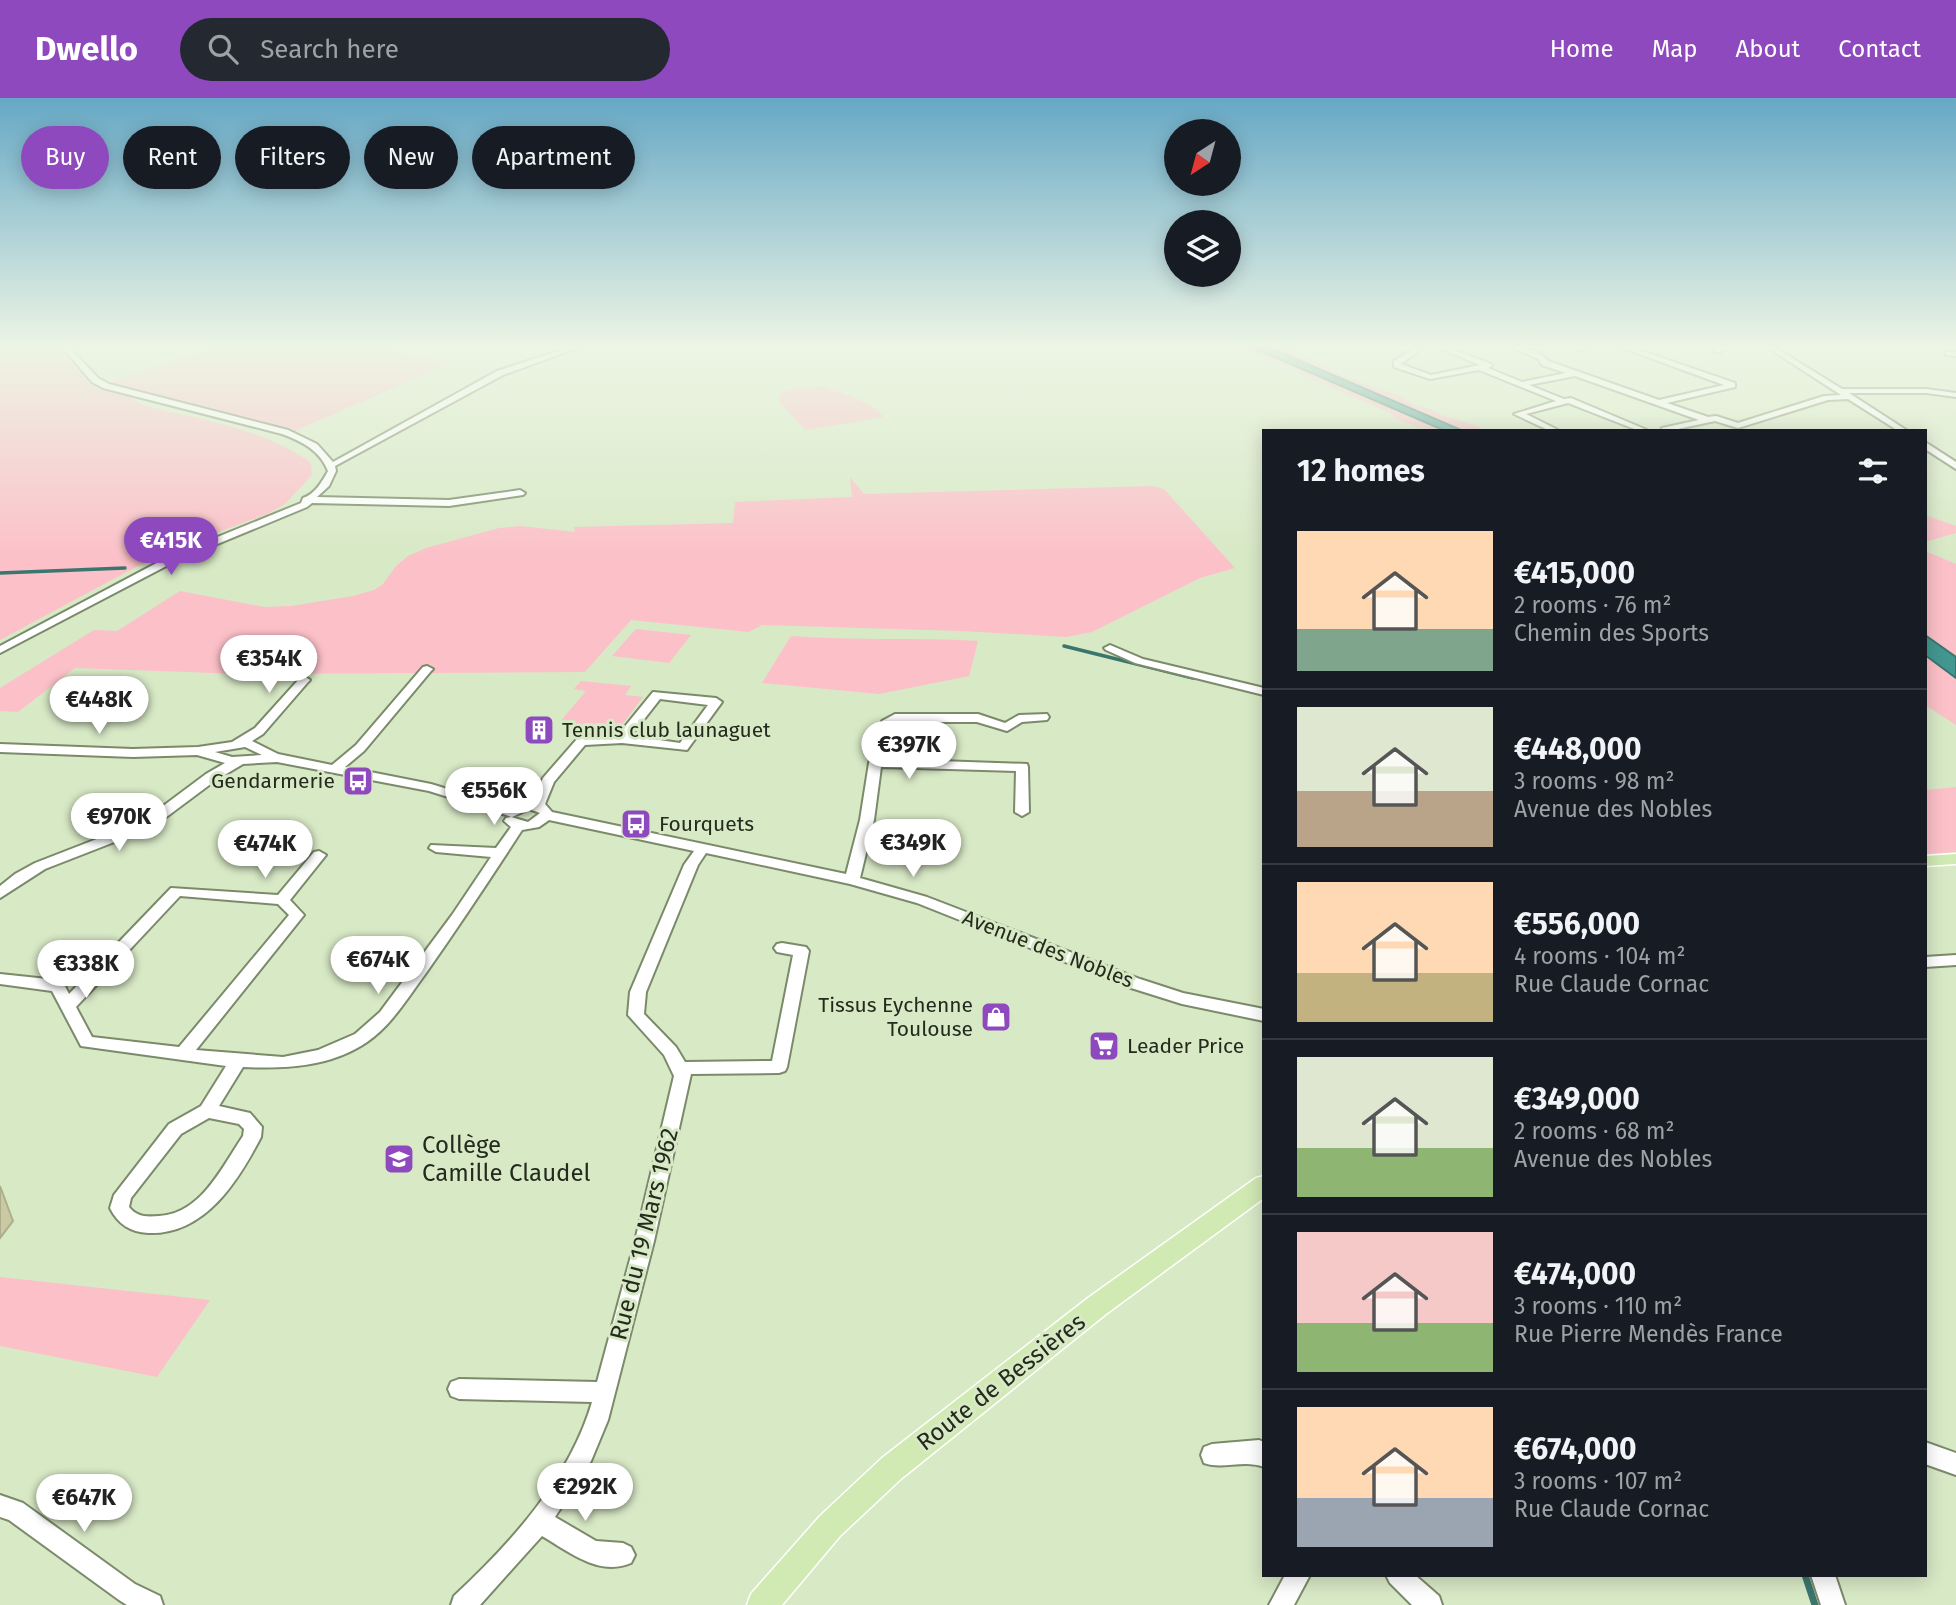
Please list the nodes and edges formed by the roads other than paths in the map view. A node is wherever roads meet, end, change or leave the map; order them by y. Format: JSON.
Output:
{"nodes":[{"id":1,"x":228,"y":417,"type":"edge"},
{"id":2,"x":417,"y":417,"type":"edge"},
{"id":3,"x":1525,"y":417,"type":"edge"},
{"id":4,"x":1612,"y":417,"type":"edge"},
{"id":5,"x":1705,"y":417,"type":"edge"},
{"id":6,"x":1766,"y":417,"type":"edge"},
{"id":7,"x":1881,"y":417,"type":"edge"},
{"id":8,"x":1710,"y":419,"type":"junction"},
{"id":9,"x":1738,"y":426,"type":"junction"},
{"id":10,"x":1552,"y":429,"type":"edge"},
{"id":11,"x":1641,"y":429,"type":"edge"},
{"id":12,"x":1669,"y":429,"type":"edge"},
{"id":13,"x":1747,"y":429,"type":"edge"},
{"id":14,"x":1900,"y":429,"type":"edge"},
{"id":15,"x":1927,"y":445,"type":"edge"},
{"id":16,"x":1956,"y":466,"type":"edge"},
{"id":17,"x":334,"y":468,"type":"junction"},
{"id":18,"x":520,"y":493,"type":"dead end"},
{"id":19,"x":308,"y":501,"type":"junction"},
{"id":20,"x":1110,"y":649,"type":"dead end"},
{"id":21,"x":0,"y":650,"type":"edge"},
{"id":22,"x":427,"y":669,"type":"dead end"},
{"id":23,"x":304,"y":680,"type":"dead end"},
{"id":24,"x":1262,"y":692,"type":"edge"},
{"id":25,"x":1044,"y":717,"type":"dead end"},
{"id":26,"x":259,"y":731,"type":"junction"},
{"id":27,"x":622,"y":739,"type":"junction"},
{"id":28,"x":256,"y":747,"type":"junction"},
{"id":29,"x":0,"y":748,"type":"edge"},
{"id":30,"x":229,"y":752,"type":"junction"},
{"id":31,"x":277,"y":758,"type":"junction"},
{"id":32,"x":243,"y":759,"type":"junction"},
{"id":33,"x":876,"y":763,"type":"junction"},
{"id":34,"x":334,"y":770,"type":"junction"},
{"id":35,"x":211,"y":777,"type":"junction"},
{"id":36,"x":542,"y":810,"type":"junction"},
{"id":37,"x":1022,"y":812,"type":"dead end"},
{"id":38,"x":515,"y":819,"type":"junction"},
{"id":39,"x":436,"y":848,"type":"dead end"},
{"id":40,"x":703,"y":848,"type":"junction"},
{"id":41,"x":500,"y":853,"type":"junction"},
{"id":42,"x":319,"y":855,"type":"dead end"},
{"id":43,"x":1956,"y":859,"type":"edge"},
{"id":44,"x":1927,"y":861,"type":"edge"},
{"id":45,"x":852,"y":880,"type":"junction"},
{"id":46,"x":0,"y":893,"type":"edge"},
{"id":47,"x":282,"y":900,"type":"junction"},
{"id":48,"x":782,"y":948,"type":"dead end"},
{"id":49,"x":1956,"y":960,"type":"edge"},
{"id":50,"x":1927,"y":962,"type":"edge"},
{"id":51,"x":0,"y":979,"type":"edge"},
{"id":52,"x":68,"y":1005,"type":"junction"},
{"id":53,"x":1262,"y":1015,"type":"edge"},
{"id":54,"x":184,"y":1053,"type":"junction"},
{"id":55,"x":238,"y":1061,"type":"junction"},
{"id":56,"x":681,"y":1068,"type":"junction"},
{"id":57,"x":206,"y":1111,"type":"junction"},
{"id":58,"x":1262,"y":1189,"type":"edge"},
{"id":59,"x":459,"y":1389,"type":"dead end"},
{"id":60,"x":603,"y":1392,"type":"junction"},
{"id":61,"x":1262,"y":1454,"type":"edge"},
{"id":62,"x":1927,"y":1454,"type":"edge"},
{"id":63,"x":1212,"y":1455,"type":"dead end"},
{"id":64,"x":1956,"y":1464,"type":"edge"},
{"id":65,"x":0,"y":1506,"type":"edge"},
{"id":66,"x":538,"y":1520,"type":"junction"},
{"id":67,"x":623,"y":1555,"type":"dead end"},
{"id":68,"x":1297,"y":1577,"type":"edge"},
{"id":69,"x":1400,"y":1577,"type":"edge"},
{"id":70,"x":1824,"y":1577,"type":"edge"},
{"id":71,"x":151,"y":1605,"type":"edge"},
{"id":72,"x":463,"y":1605,"type":"edge"},
{"id":73,"x":762,"y":1605,"type":"edge"},
{"id":74,"x":1281,"y":1605,"type":"edge"},
{"id":75,"x":1430,"y":1605,"type":"edge"},
{"id":76,"x":1833,"y":1605,"type":"edge"}],
"edges":[{"from":1,"to":17,"type":"street"},
{"from":2,"to":17,"type":"street"},
{"from":3,"to":10,"type":"street"},
{"from":4,"to":11,"type":"street"},
{"from":5,"to":8,"type":"street"},
{"from":6,"to":9,"type":"street"},
{"from":7,"to":14,"type":"street"},
{"from":8,"to":9,"type":"street"},
{"from":8,"to":12,"type":"street"},
{"from":9,"to":13,"type":"street"},
{"from":15,"to":16,"type":"street"},
{"from":17,"to":19,"type":"street"},
{"from":18,"to":19,"type":"street"},
{"from":19,"to":21,"type":"street"},
{"from":20,"to":24,"type":"street"},
{"from":22,"to":34,"type":"street"},
{"from":23,"to":26,"type":"street"},
{"from":25,"to":33,"type":"street"},
{"from":26,"to":28,"type":"street"},
{"from":26,"to":30,"type":"street"},
{"from":27,"to":27,"type":"street"},
{"from":27,"to":36,"type":"street"},
{"from":28,"to":30,"type":"street"},
{"from":28,"to":31,"type":"street"},
{"from":28,"to":32,"type":"street"},
{"from":29,"to":30,"type":"street"},
{"from":30,"to":32,"type":"street"},
{"from":30,"to":35,"type":"street"},
{"from":31,"to":32,"type":"street"},
{"from":31,"to":34,"type":"street"},
{"from":32,"to":35,"type":"street"},
{"from":33,"to":37,"type":"street"},
{"from":33,"to":45,"type":"street"},
{"from":34,"to":38,"type":"street"},
{"from":35,"to":46,"type":"street"},
{"from":36,"to":38,"type":"street"},
{"from":36,"to":38,"type":"street"},
{"from":36,"to":40,"type":"street","name":"Avenue des Nobles"},
{"from":38,"to":41,"type":"street"},
{"from":39,"to":41,"type":"street"},
{"from":40,"to":45,"type":"street","name":"Avenue des Nobles"},
{"from":40,"to":56,"type":"street"},
{"from":41,"to":55,"type":"street"},
{"from":42,"to":47,"type":"street"},
{"from":43,"to":44,"type":"main road"},
{"from":45,"to":53,"type":"street","name":"Avenue des Nobles"},
{"from":47,"to":52,"type":"street"},
{"from":47,"to":54,"type":"street"},
{"from":48,"to":56,"type":"street"},
{"from":49,"to":50,"type":"street"},
{"from":51,"to":52,"type":"street"},
{"from":52,"to":54,"type":"street"},
{"from":54,"to":55,"type":"street"},
{"from":55,"to":57,"type":"street"},
{"from":56,"to":60,"type":"street","name":"Rue du 19 Mars 1962"},
{"from":57,"to":57,"type":"street"},
{"from":58,"to":73,"type":"main road","name":"Route de Bessières"},
{"from":59,"to":60,"type":"street"},
{"from":60,"to":66,"type":"street","name":"Rue du 19 Mars 1962"},
{"from":61,"to":63,"type":"street"},
{"from":62,"to":64,"type":"street"},
{"from":65,"to":71,"type":"street"},
{"from":66,"to":67,"type":"street"},
{"from":66,"to":72,"type":"street","name":"Rue du 19 Mars 1962"},
{"from":68,"to":74,"type":"street"},
{"from":69,"to":75,"type":"street"},
{"from":70,"to":76,"type":"street"}]}
